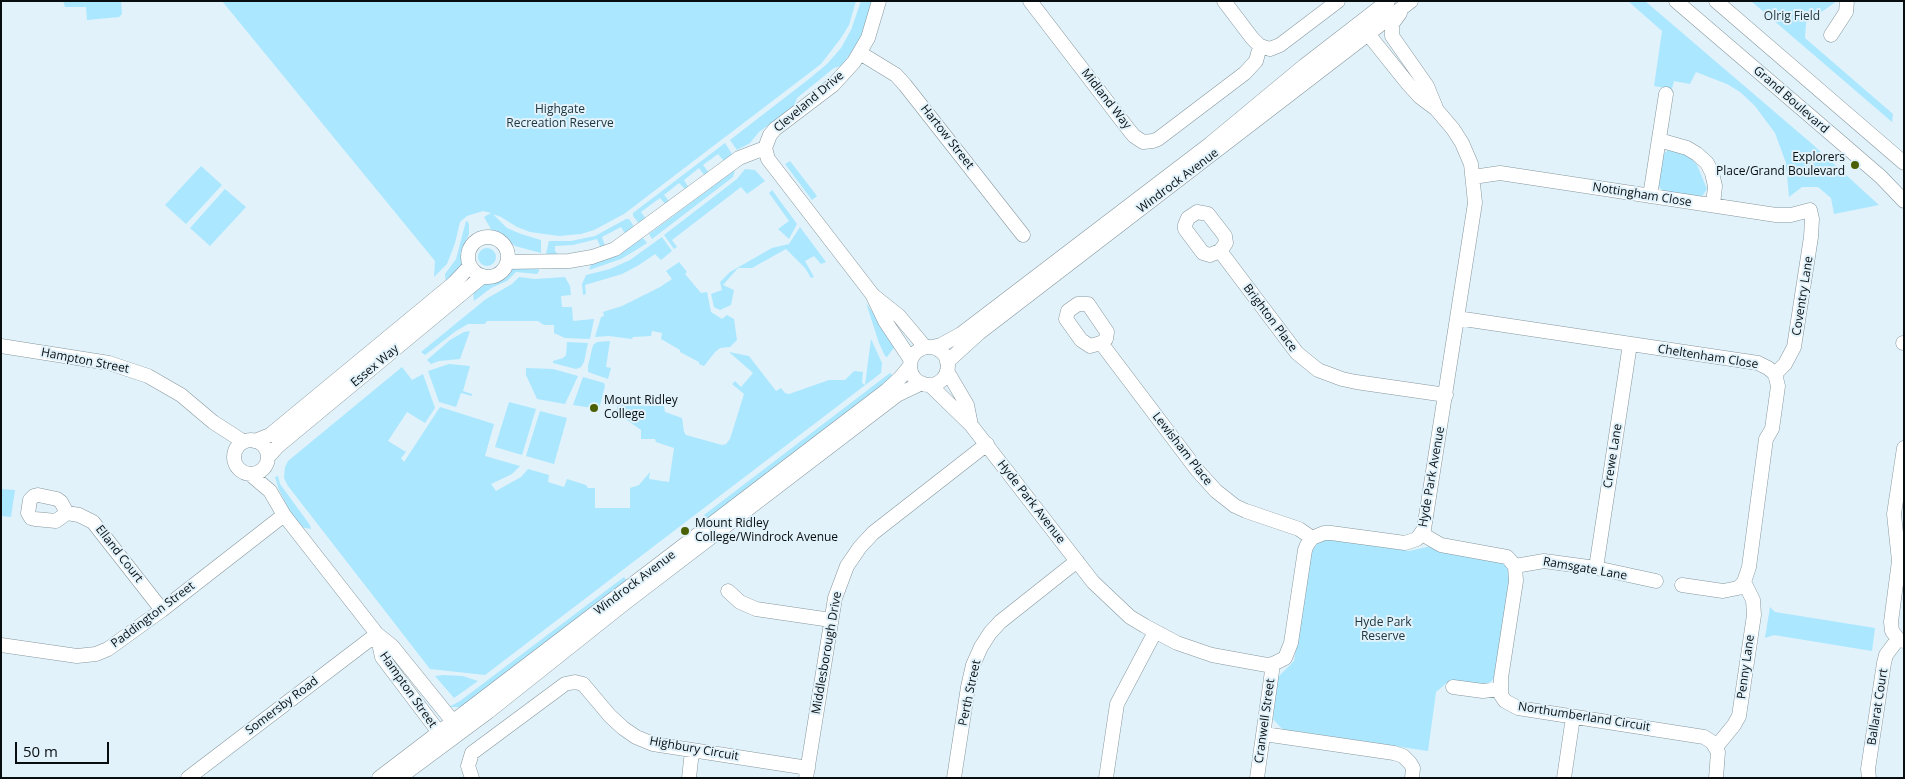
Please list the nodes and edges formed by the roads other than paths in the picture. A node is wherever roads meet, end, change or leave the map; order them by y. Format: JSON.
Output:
{"nodes":[{"id":1,"x":879,"y":1,"type":"edge"},
{"id":2,"x":1030,"y":1,"type":"edge"},
{"id":3,"x":1224,"y":1,"type":"edge"},
{"id":4,"x":1338,"y":1,"type":"edge"},
{"id":5,"x":1388,"y":1,"type":"edge"},
{"id":6,"x":1676,"y":1,"type":"edge"},
{"id":7,"x":1716,"y":1,"type":"edge"},
{"id":8,"x":1847,"y":1,"type":"edge"},
{"id":9,"x":1410,"y":2,"type":"edge"},
{"id":10,"x":1364,"y":29,"type":"junction"},
{"id":11,"x":1831,"y":35,"type":"dead end"},
{"id":12,"x":1260,"y":46,"type":"junction"},
{"id":13,"x":860,"y":53,"type":"junction"},
{"id":14,"x":1666,"y":94,"type":"dead end"},
{"id":15,"x":1436,"y":109,"type":"junction"},
{"id":16,"x":1658,"y":140,"type":"junction"},
{"id":17,"x":765,"y":148,"type":"junction"},
{"id":18,"x":1904,"y":163,"type":"edge"},
{"id":19,"x":1473,"y":176,"type":"junction"},
{"id":20,"x":1650,"y":196,"type":"junction"},
{"id":21,"x":1904,"y":201,"type":"edge"},
{"id":22,"x":1713,"y":205,"type":"junction"},
{"id":23,"x":1810,"y":210,"type":"joint"},
{"id":24,"x":1023,"y":235,"type":"dead end"},
{"id":25,"x":505,"y":248,"type":"junction"},
{"id":26,"x":1220,"y":252,"type":"dead end"},
{"id":27,"x":542,"y":261,"type":"junction"},
{"id":28,"x":507,"y":262,"type":"junction"},
{"id":29,"x":470,"y":266,"type":"junction"},
{"id":30,"x":483,"y":276,"type":"junction"},
{"id":31,"x":872,"y":294,"type":"junction"},
{"id":32,"x":1457,"y":318,"type":"junction"},
{"id":33,"x":1101,"y":344,"type":"dead end"},
{"id":34,"x":1630,"y":344,"type":"junction"},
{"id":35,"x":1,"y":346,"type":"edge"},
{"id":36,"x":928,"y":347,"type":"junction"},
{"id":37,"x":910,"y":363,"type":"junction"},
{"id":38,"x":947,"y":367,"type":"junction"},
{"id":39,"x":1775,"y":374,"type":"junction"},
{"id":40,"x":926,"y":384,"type":"junction"},
{"id":41,"x":1446,"y":395,"type":"junction"},
{"id":42,"x":214,"y":422,"type":"junction"},
{"id":43,"x":971,"y":425,"type":"junction"},
{"id":44,"x":250,"y":441,"type":"junction"},
{"id":45,"x":986,"y":444,"type":"junction"},
{"id":46,"x":1904,"y":448,"type":"edge"},
{"id":47,"x":234,"y":454,"type":"junction"},
{"id":48,"x":267,"y":462,"type":"junction"},
{"id":49,"x":251,"y":475,"type":"junction"},
{"id":50,"x":270,"y":491,"type":"junction"},
{"id":51,"x":1899,"y":504,"type":"edge"},
{"id":52,"x":67,"y":513,"type":"dead end"},
{"id":53,"x":284,"y":515,"type":"junction"},
{"id":54,"x":1422,"y":534,"type":"junction"},
{"id":55,"x":1312,"y":538,"type":"junction"},
{"id":56,"x":1077,"y":562,"type":"junction"},
{"id":57,"x":1515,"y":566,"type":"junction"},
{"id":58,"x":1596,"y":568,"type":"junction"},
{"id":59,"x":1656,"y":581,"type":"dead end"},
{"id":60,"x":1744,"y":582,"type":"junction"},
{"id":61,"x":1682,"y":585,"type":"dead end"},
{"id":62,"x":728,"y":591,"type":"dead end"},
{"id":63,"x":162,"y":610,"type":"junction"},
{"id":64,"x":831,"y":620,"type":"junction"},
{"id":65,"x":1155,"y":632,"type":"junction"},
{"id":66,"x":376,"y":634,"type":"junction"},
{"id":67,"x":1901,"y":640,"type":"edge"},
{"id":68,"x":1,"y":645,"type":"edge"},
{"id":69,"x":1273,"y":664,"type":"junction"},
{"id":70,"x":1453,"y":687,"type":"dead end"},
{"id":71,"x":1500,"y":689,"type":"junction"},
{"id":72,"x":1573,"y":716,"type":"junction"},
{"id":73,"x":457,"y":727,"type":"junction"},
{"id":74,"x":1264,"y":734,"type":"junction"},
{"id":75,"x":443,"y":737,"type":"junction"},
{"id":76,"x":1716,"y":746,"type":"junction"},
{"id":77,"x":692,"y":751,"type":"junction"},
{"id":78,"x":807,"y":773,"type":"edge"},
{"id":79,"x":188,"y":778,"type":"edge"},
{"id":80,"x":379,"y":778,"type":"edge"},
{"id":81,"x":399,"y":778,"type":"edge"},
{"id":82,"x":472,"y":778,"type":"edge"},
{"id":83,"x":688,"y":778,"type":"edge"},
{"id":84,"x":954,"y":778,"type":"edge"},
{"id":85,"x":1106,"y":778,"type":"edge"},
{"id":86,"x":1257,"y":778,"type":"edge"},
{"id":87,"x":1412,"y":778,"type":"edge"},
{"id":88,"x":1564,"y":778,"type":"edge"},
{"id":89,"x":1716,"y":778,"type":"edge"},
{"id":90,"x":1869,"y":778,"type":"edge"}],
"edges":[{"from":1,"to":13,"type":"street","name":"Cleveland Drive"},
{"from":2,"to":12,"type":"street","name":"Midland Way"},
{"from":3,"to":12,"type":"street"},
{"from":4,"to":12,"type":"street"},
{"from":5,"to":10,"type":"street","name":"Windrock Avenue"},
{"from":6,"to":21,"type":"street","name":"Grand Boulevard"},
{"from":7,"to":18,"type":"street"},
{"from":8,"to":11,"type":"street"},
{"from":9,"to":10,"type":"street","name":"Windrock Avenue"},
{"from":9,"to":15,"type":"street","name":"Hyde Park Avenue"},
{"from":10,"to":15,"type":"street","name":"Hyde Park Avenue"},
{"from":10,"to":36,"type":"street","name":"Windrock Avenue"},
{"from":10,"to":38,"type":"street","name":"Windrock Avenue"},
{"from":13,"to":17,"type":"street","name":"Cleveland Drive"},
{"from":13,"to":24,"type":"street","name":"Hartow Street"},
{"from":14,"to":16,"type":"street"},
{"from":15,"to":19,"type":"street","name":"Hyde Park Avenue"},
{"from":16,"to":20,"type":"street"},
{"from":16,"to":22,"type":"street"},
{"from":17,"to":27,"type":"street"},
{"from":17,"to":31,"type":"street"},
{"from":19,"to":20,"type":"street","name":"Nottingham Close"},
{"from":19,"to":32,"type":"street","name":"Hyde Park Avenue"},
{"from":20,"to":22,"type":"street","name":"Nottingham Close"},
{"from":22,"to":23,"type":"street","name":"Nottingham Close"},
{"from":23,"to":39,"type":"street","name":"Coventry Lane"},
{"from":25,"to":27,"type":"street"},
{"from":25,"to":28,"type":"street"},
{"from":25,"to":29,"type":"street"},
{"from":26,"to":41,"type":"street","name":"Brighton Place"},
{"from":27,"to":28,"type":"street"},
{"from":28,"to":30,"type":"street","name":"Essex Way"},
{"from":29,"to":30,"type":"street"},
{"from":29,"to":44,"type":"street","name":"Essex Way"},
{"from":30,"to":48,"type":"street","name":"Essex Way"},
{"from":31,"to":36,"type":"street"},
{"from":31,"to":37,"type":"street"},
{"from":32,"to":34,"type":"street","name":"Cheltenham Close"},
{"from":32,"to":41,"type":"street","name":"Hyde Park Avenue"},
{"from":33,"to":55,"type":"street","name":"Lewisham Place"},
{"from":34,"to":39,"type":"street","name":"Cheltenham Close"},
{"from":34,"to":58,"type":"street","name":"Crewe Lane"},
{"from":35,"to":42,"type":"street","name":"Hampton Street"},
{"from":36,"to":37,"type":"street"},
{"from":36,"to":38,"type":"street"},
{"from":37,"to":40,"type":"street"},
{"from":37,"to":73,"type":"street","name":"Windrock Avenue"},
{"from":38,"to":40,"type":"street"},
{"from":38,"to":43,"type":"street","name":"Hyde Park Avenue"},
{"from":39,"to":60,"type":"street","name":"Cheltenham Close"},
{"from":40,"to":43,"type":"street","name":"Hyde Park Avenue"},
{"from":40,"to":73,"type":"street","name":"Windrock Avenue"},
{"from":41,"to":54,"type":"street","name":"Hyde Park Avenue"},
{"from":42,"to":44,"type":"street","name":"Hampton Street"},
{"from":42,"to":47,"type":"street","name":"Hampton Street"},
{"from":43,"to":45,"type":"street","name":"Hyde Park Avenue"},
{"from":44,"to":47,"type":"street"},
{"from":44,"to":48,"type":"street"},
{"from":45,"to":56,"type":"street","name":"Hyde Park Avenue"},
{"from":45,"to":64,"type":"street","name":"Middlesborough Drive"},
{"from":46,"to":51,"type":"street"},
{"from":47,"to":49,"type":"street"},
{"from":48,"to":49,"type":"street"},
{"from":48,"to":50,"type":"street","name":"Hampton Street"},
{"from":49,"to":50,"type":"street","name":"Hampton Street"},
{"from":50,"to":53,"type":"street","name":"Hampton Street"},
{"from":51,"to":67,"type":"street"},
{"from":52,"to":63,"type":"street","name":"Elland Court"},
{"from":53,"to":63,"type":"street","name":"Paddington Street"},
{"from":53,"to":66,"type":"street","name":"Hampton Street"},
{"from":54,"to":55,"type":"street","name":"Hyde Park Avenue"},
{"from":54,"to":57,"type":"street"},
{"from":55,"to":69,"type":"street"},
{"from":56,"to":65,"type":"street","name":"Hyde Park Avenue"},
{"from":56,"to":84,"type":"street","name":"Perth Street"},
{"from":57,"to":58,"type":"street","name":"Ramsgate Lane"},
{"from":57,"to":71,"type":"street"},
{"from":58,"to":59,"type":"street","name":"Ramsgate Lane"},
{"from":60,"to":61,"type":"street"},
{"from":60,"to":76,"type":"street","name":"Penny Lane"},
{"from":62,"to":64,"type":"street"},
{"from":63,"to":68,"type":"street","name":"Paddington Street"},
{"from":64,"to":78,"type":"street","name":"Middlesborough Drive"},
{"from":65,"to":69,"type":"street","name":"Hyde Park Avenue"},
{"from":65,"to":85,"type":"street"},
{"from":66,"to":73,"type":"street","name":"Hampton Street"},
{"from":66,"to":75,"type":"street","name":"Hampton Street"},
{"from":66,"to":79,"type":"street","name":"Somersby Road"},
{"from":67,"to":90,"type":"street","name":"Ballarat Court"},
{"from":69,"to":74,"type":"street","name":"Cranwell Street"},
{"from":70,"to":71,"type":"street"},
{"from":71,"to":72,"type":"street","name":"Northumberland Circuit"},
{"from":72,"to":76,"type":"street","name":"Northumberland Circuit"},
{"from":72,"to":88,"type":"street"},
{"from":73,"to":75,"type":"street","name":"Windrock Avenue"},
{"from":74,"to":86,"type":"street","name":"Cranwell Street"},
{"from":74,"to":87,"type":"street"},
{"from":75,"to":80,"type":"street","name":"Windrock Avenue"},
{"from":75,"to":81,"type":"street","name":"Windrock Avenue"},
{"from":76,"to":89,"type":"street"},
{"from":77,"to":78,"type":"street","name":"Highbury Circuit"},
{"from":77,"to":82,"type":"street","name":"Highbury Circuit"},
{"from":77,"to":83,"type":"street"}]}
